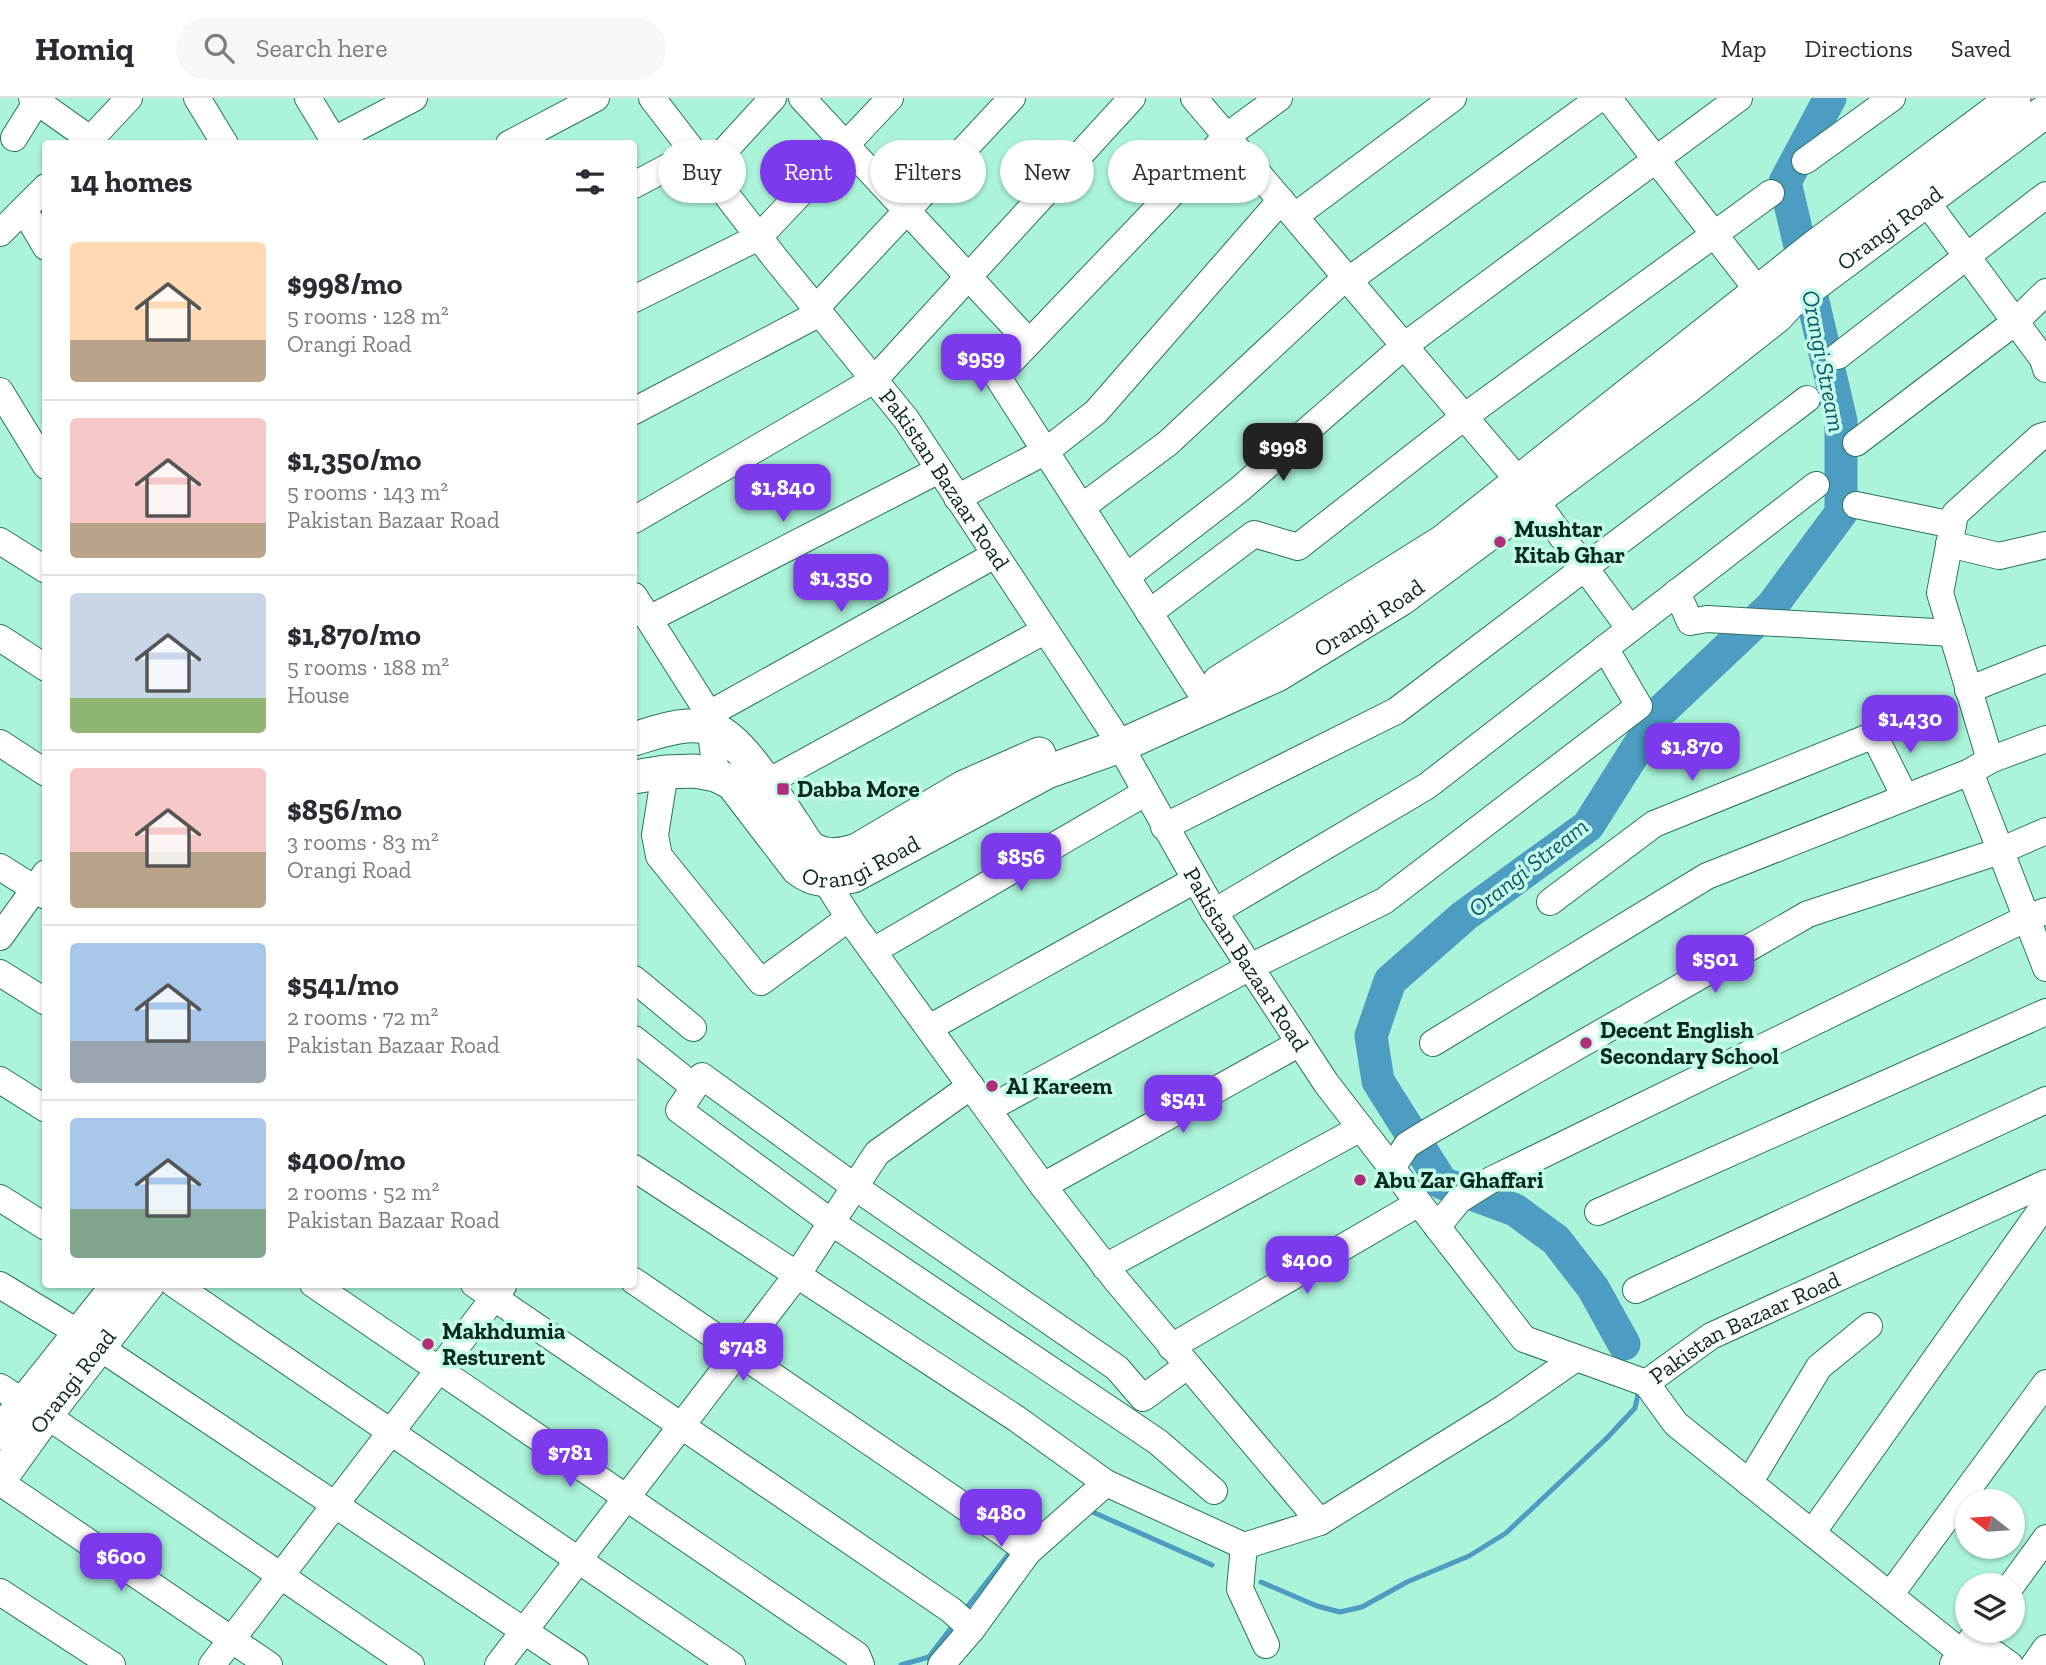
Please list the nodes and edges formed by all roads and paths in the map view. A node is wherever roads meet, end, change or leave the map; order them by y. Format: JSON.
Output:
{"nodes":[{"id":1,"x":129,"y":98,"type":"edge"},
{"id":2,"x":197,"y":98,"type":"edge"},
{"id":3,"x":308,"y":98,"type":"edge"},
{"id":4,"x":414,"y":98,"type":"edge"},
{"id":5,"x":596,"y":98,"type":"edge"},
{"id":6,"x":773,"y":98,"type":"edge"},
{"id":7,"x":802,"y":98,"type":"edge"},
{"id":8,"x":890,"y":98,"type":"edge"},
{"id":9,"x":1012,"y":98,"type":"edge"},
{"id":10,"x":1132,"y":98,"type":"edge"},
{"id":11,"x":1194,"y":98,"type":"edge"},
{"id":12,"x":1279,"y":98,"type":"edge"},
{"id":13,"x":1453,"y":98,"type":"edge"},
{"id":14,"x":1600,"y":98,"type":"edge"},
{"id":15,"x":1608,"y":98,"type":"edge"},
{"id":16,"x":1739,"y":98,"type":"edge"},
{"id":17,"x":1892,"y":98,"type":"edge"},
{"id":18,"x":2014,"y":98,"type":"edge"},
{"id":19,"x":36,"y":99,"type":"edge"},
{"id":20,"x":654,"y":99,"type":"edge"},
{"id":21,"x":2046,"y":111,"type":"edge"},
{"id":22,"x":1227,"y":136,"type":"junction"},
{"id":23,"x":13,"y":138,"type":"dead end"},
{"id":24,"x":95,"y":139,"type":"edge"},
{"id":25,"x":223,"y":140,"type":"edge"},
{"id":26,"x":334,"y":140,"type":"edge"},
{"id":27,"x":339,"y":140,"type":"edge"},
{"id":28,"x":517,"y":140,"type":"edge"},
{"id":29,"x":685,"y":140,"type":"edge"},
{"id":30,"x":726,"y":140,"type":"edge"},
{"id":31,"x":841,"y":140,"type":"edge"},
{"id":32,"x":851,"y":140,"type":"edge"},
{"id":33,"x":856,"y":156,"type":"edge"},
{"id":34,"x":1656,"y":160,"type":"junction"},
{"id":35,"x":1805,"y":161,"type":"dead end"},
{"id":36,"x":658,"y":177,"type":"edge"},
{"id":37,"x":637,"y":184,"type":"edge"},
{"id":38,"x":42,"y":191,"type":"edge"},
{"id":39,"x":1771,"y":193,"type":"dead end"},
{"id":40,"x":2046,"y":195,"type":"edge"},
{"id":41,"x":1925,"y":200,"type":"junction"},
{"id":42,"x":733,"y":203,"type":"edge"},
{"id":43,"x":791,"y":203,"type":"edge"},
{"id":44,"x":1288,"y":208,"type":"junction"},
{"id":45,"x":24,"y":210,"type":"junction"},
{"id":46,"x":907,"y":210,"type":"junction"},
{"id":47,"x":0,"y":233,"type":"edge"},
{"id":48,"x":1714,"y":234,"type":"junction"},
{"id":49,"x":759,"y":237,"type":"junction"},
{"id":50,"x":42,"y":240,"type":"edge"},
{"id":51,"x":1825,"y":257,"type":"junction"},
{"id":52,"x":1967,"y":257,"type":"junction"},
{"id":53,"x":968,"y":277,"type":"junction"},
{"id":54,"x":1348,"y":279,"type":"junction"},
{"id":55,"x":2046,"y":292,"type":"edge"},
{"id":56,"x":1776,"y":296,"type":"junction"},
{"id":57,"x":637,"y":298,"type":"edge"},
{"id":58,"x":818,"y":310,"type":"junction"},
{"id":59,"x":2015,"y":322,"type":"junction"},
{"id":60,"x":1029,"y":342,"type":"junction"},
{"id":61,"x":1404,"y":346,"type":"junction"},
{"id":62,"x":1838,"y":356,"type":"dead end"},
{"id":63,"x":2045,"y":366,"type":"edge"},
{"id":64,"x":874,"y":380,"type":"junction"},
{"id":65,"x":0,"y":391,"type":"edge"},
{"id":66,"x":1807,"y":399,"type":"dead end"},
{"id":67,"x":637,"y":409,"type":"edge"},
{"id":68,"x":1464,"y":416,"type":"junction"},
{"id":69,"x":2046,"y":435,"type":"edge"},
{"id":70,"x":1856,"y":443,"type":"dead end"},
{"id":71,"x":1046,"y":451,"type":"junction"},
{"id":72,"x":42,"y":459,"type":"edge"},
{"id":73,"x":939,"y":470,"type":"junction"},
{"id":74,"x":1816,"y":485,"type":"dead end"},
{"id":75,"x":1527,"y":491,"type":"junction"},
{"id":76,"x":957,"y":498,"type":"junction"},
{"id":77,"x":1856,"y":505,"type":"dead end"},
{"id":78,"x":1082,"y":507,"type":"junction"},
{"id":79,"x":637,"y":518,"type":"edge"},
{"id":80,"x":1951,"y":535,"type":"junction"},
{"id":81,"x":0,"y":541,"type":"edge"},
{"id":82,"x":2046,"y":545,"type":"edge"},
{"id":83,"x":995,"y":555,"type":"junction"},
{"id":84,"x":42,"y":567,"type":"edge"},
{"id":85,"x":1585,"y":568,"type":"junction"},
{"id":86,"x":1126,"y":577,"type":"junction"},
{"id":87,"x":1677,"y":592,"type":"junction"},
{"id":88,"x":637,"y":601,"type":"edge"},
{"id":89,"x":1149,"y":613,"type":"junction"},
{"id":90,"x":649,"y":619,"type":"junction"},
{"id":91,"x":1630,"y":629,"type":"junction"},
{"id":92,"x":1044,"y":631,"type":"junction"},
{"id":93,"x":1951,"y":633,"type":"junction"},
{"id":94,"x":0,"y":638,"type":"edge"},
{"id":95,"x":1605,"y":648,"type":"junction"},
{"id":96,"x":2046,"y":659,"type":"edge"},
{"id":97,"x":42,"y":665,"type":"edge"},
{"id":98,"x":1968,"y":690,"type":"junction"},
{"id":99,"x":1201,"y":693,"type":"junction"},
{"id":100,"x":711,"y":721,"type":"junction"},
{"id":101,"x":1115,"y":737,"type":"junction"},
{"id":102,"x":637,"y":738,"type":"edge"},
{"id":103,"x":2046,"y":739,"type":"edge"},
{"id":104,"x":0,"y":743,"type":"edge"},
{"id":105,"x":1980,"y":766,"type":"junction"},
{"id":106,"x":42,"y":770,"type":"edge"},
{"id":107,"x":649,"y":774,"type":"edge"},
{"id":108,"x":716,"y":775,"type":"junction"},
{"id":109,"x":766,"y":783,"type":"junction"},
{"id":110,"x":1145,"y":793,"type":"junction"},
{"id":111,"x":1905,"y":797,"type":"junction"},
{"id":112,"x":1164,"y":827,"type":"junction"},
{"id":113,"x":2046,"y":831,"type":"edge"},
{"id":114,"x":2000,"y":851,"type":"junction"},
{"id":115,"x":822,"y":866,"type":"junction"},
{"id":116,"x":0,"y":867,"type":"edge"},
{"id":117,"x":1195,"y":880,"type":"junction"},
{"id":118,"x":42,"y":886,"type":"edge"},
{"id":119,"x":1550,"y":902,"type":"dead end"},
{"id":120,"x":1214,"y":912,"type":"junction"},
{"id":121,"x":2037,"y":914,"type":"edge"},
{"id":122,"x":849,"y":918,"type":"junction"},
{"id":123,"x":0,"y":937,"type":"edge"},
{"id":124,"x":873,"y":951,"type":"junction"},
{"id":125,"x":1250,"y":967,"type":"junction"},
{"id":126,"x":2046,"y":968,"type":"edge"},
{"id":127,"x":0,"y":973,"type":"edge"},
{"id":128,"x":637,"y":981,"type":"edge"},
{"id":129,"x":42,"y":999,"type":"edge"},
{"id":130,"x":2046,"y":1012,"type":"edge"},
{"id":131,"x":693,"y":1028,"type":"dead end"},
{"id":132,"x":929,"y":1028,"type":"junction"},
{"id":133,"x":637,"y":1041,"type":"edge"},
{"id":134,"x":1300,"y":1043,"type":"junction"},
{"id":135,"x":1433,"y":1043,"type":"dead end"},
{"id":136,"x":0,"y":1080,"type":"edge"},
{"id":137,"x":693,"y":1086,"type":"junction"},
{"id":138,"x":971,"y":1086,"type":"junction"},
{"id":139,"x":2046,"y":1100,"type":"edge"},
{"id":140,"x":42,"y":1106,"type":"edge"},
{"id":141,"x":988,"y":1109,"type":"junction"},
{"id":142,"x":1361,"y":1128,"type":"junction"},
{"id":143,"x":1392,"y":1168,"type":"junction"},
{"id":144,"x":637,"y":1170,"type":"edge"},
{"id":145,"x":2046,"y":1183,"type":"edge"},
{"id":146,"x":1044,"y":1186,"type":"junction"},
{"id":147,"x":855,"y":1187,"type":"junction"},
{"id":148,"x":0,"y":1198,"type":"edge"},
{"id":149,"x":1419,"y":1203,"type":"junction"},
{"id":150,"x":2046,"y":1203,"type":"edge"},
{"id":151,"x":1598,"y":1212,"type":"dead end"},
{"id":152,"x":831,"y":1222,"type":"junction"},
{"id":153,"x":42,"y":1224,"type":"edge"},
{"id":154,"x":1437,"y":1227,"type":"junction"},
{"id":155,"x":1105,"y":1267,"type":"junction"},
{"id":156,"x":797,"y":1275,"type":"junction"},
{"id":157,"x":637,"y":1283,"type":"edge"},
{"id":158,"x":0,"y":1285,"type":"edge"},
{"id":159,"x":117,"y":1288,"type":"edge"},
{"id":160,"x":144,"y":1288,"type":"edge"},
{"id":161,"x":180,"y":1288,"type":"edge"},
{"id":162,"x":319,"y":1288,"type":"edge"},
{"id":163,"x":490,"y":1289,"type":"edge"},
{"id":164,"x":1636,"y":1290,"type":"dead end"},
{"id":165,"x":1869,"y":1326,"type":"dead end"},
{"id":166,"x":89,"y":1340,"type":"junction"},
{"id":167,"x":738,"y":1351,"type":"junction"},
{"id":168,"x":1179,"y":1357,"type":"junction"},
{"id":169,"x":1576,"y":1358,"type":"junction"},
{"id":170,"x":438,"y":1370,"type":"junction"},
{"id":171,"x":1646,"y":1383,"type":"junction"},
{"id":172,"x":2046,"y":1383,"type":"edge"},
{"id":173,"x":24,"y":1402,"type":"edge"},
{"id":174,"x":681,"y":1425,"type":"junction"},
{"id":175,"x":391,"y":1431,"type":"junction"},
{"id":176,"x":0,"y":1433,"type":"edge"},
{"id":177,"x":0,"y":1481,"type":"edge"},
{"id":178,"x":1107,"y":1483,"type":"junction"},
{"id":179,"x":1749,"y":1483,"type":"junction"},
{"id":180,"x":1214,"y":1491,"type":"dead end"},
{"id":181,"x":625,"y":1498,"type":"junction"},
{"id":182,"x":334,"y":1505,"type":"junction"},
{"id":183,"x":1320,"y":1522,"type":"junction"},
{"id":184,"x":1812,"y":1533,"type":"junction"},
{"id":185,"x":2046,"y":1538,"type":"edge"},
{"id":186,"x":1019,"y":1545,"type":"junction"},
{"id":187,"x":1244,"y":1546,"type":"junction"},
{"id":188,"x":579,"y":1559,"type":"junction"},
{"id":189,"x":2020,"y":1573,"type":"edge"},
{"id":190,"x":280,"y":1575,"type":"junction"},
{"id":191,"x":0,"y":1592,"type":"edge"},
{"id":192,"x":1890,"y":1595,"type":"junction"},
{"id":193,"x":962,"y":1620,"type":"junction"},
{"id":194,"x":523,"y":1631,"type":"junction"},
{"id":195,"x":232,"y":1639,"type":"junction"},
{"id":196,"x":1969,"y":1643,"type":"edge"},
{"id":197,"x":1266,"y":1645,"type":"dead end"},
{"id":198,"x":2046,"y":1648,"type":"edge"},
{"id":199,"x":1957,"y":1659,"type":"edge"},
{"id":200,"x":112,"y":1665,"type":"edge"},
{"id":201,"x":212,"y":1665,"type":"edge"},
{"id":202,"x":269,"y":1665,"type":"edge"},
{"id":203,"x":411,"y":1665,"type":"edge"},
{"id":204,"x":498,"y":1665,"type":"edge"},
{"id":205,"x":575,"y":1665,"type":"edge"},
{"id":206,"x":732,"y":1665,"type":"edge"},
{"id":207,"x":861,"y":1665,"type":"edge"},
{"id":208,"x":944,"y":1665,"type":"edge"},
{"id":209,"x":2010,"y":1665,"type":"edge"},
{"id":210,"x":2034,"y":1665,"type":"edge"}],
"edges":[{"from":1,"to":24,"type":"street"},
{"from":2,"to":25,"type":"street"},
{"from":3,"to":26,"type":"street"},
{"from":4,"to":27,"type":"street"},
{"from":5,"to":28,"type":"street"},
{"from":6,"to":30,"type":"street"},
{"from":7,"to":31,"type":"street"},
{"from":8,"to":32,"type":"street"},
{"from":9,"to":46,"type":"street"},
{"from":10,"to":53,"type":"street"},
{"from":11,"to":22,"type":"street"},
{"from":12,"to":22,"type":"street"},
{"from":13,"to":44,"type":"street"},
{"from":14,"to":54,"type":"street"},
{"from":15,"to":34,"type":"street"},
{"from":16,"to":34,"type":"street"},
{"from":17,"to":35,"type":"street"},
{"from":18,"to":51,"type":"main road","name":"Orangi Road"},
{"from":19,"to":23,"type":"street"},
{"from":19,"to":24,"type":"street"},
{"from":20,"to":29,"type":"street","name":"Pakistan Bazaar Road"},
{"from":21,"to":41,"type":"main road","name":"Orangi Road"},
{"from":22,"to":44,"type":"street"},
{"from":22,"to":60,"type":"street"},
{"from":33,"to":46,"type":"street"},
{"from":34,"to":48,"type":"street"},
{"from":34,"to":61,"type":"street"},
{"from":36,"to":37,"type":"street"},
{"from":38,"to":45,"type":"street"},
{"from":39,"to":48,"type":"street"},
{"from":40,"to":52,"type":"street"},
{"from":41,"to":51,"type":"main road","name":"Orangi Road"},
{"from":41,"to":52,"type":"street"},
{"from":42,"to":49,"type":"street","name":"Pakistan Bazaar Road"},
{"from":43,"to":49,"type":"street"},
{"from":44,"to":54,"type":"street"},
{"from":44,"to":71,"type":"street"},
{"from":45,"to":47,"type":"street"},
{"from":45,"to":50,"type":"street"},
{"from":46,"to":53,"type":"street"},
{"from":46,"to":58,"type":"street"},
{"from":48,"to":56,"type":"street"},
{"from":48,"to":68,"type":"street"},
{"from":49,"to":57,"type":"street"},
{"from":49,"to":58,"type":"street","name":"Pakistan Bazaar Road"},
{"from":51,"to":56,"type":"main road","name":"Orangi Road"},
{"from":52,"to":59,"type":"street"},
{"from":52,"to":62,"type":"street"},
{"from":53,"to":60,"type":"street"},
{"from":53,"to":64,"type":"street"},
{"from":54,"to":61,"type":"street"},
{"from":54,"to":78,"type":"street"},
{"from":55,"to":59,"type":"street"},
{"from":56,"to":75,"type":"main road","name":"Orangi Road"},
{"from":58,"to":64,"type":"street","name":"Pakistan Bazaar Road"},
{"from":58,"to":67,"type":"street"},
{"from":59,"to":63,"type":"street"},
{"from":59,"to":70,"type":"street"},
{"from":60,"to":71,"type":"street"},
{"from":61,"to":68,"type":"street"},
{"from":61,"to":86,"type":"street"},
{"from":64,"to":73,"type":"street","name":"Pakistan Bazaar Road"},
{"from":64,"to":79,"type":"street"},
{"from":65,"to":72,"type":"street"},
{"from":66,"to":85,"type":"street"},
{"from":68,"to":75,"type":"street"},
{"from":68,"to":89,"type":"street"},
{"from":69,"to":80,"type":"street"},
{"from":71,"to":76,"type":"street"},
{"from":71,"to":78,"type":"street"},
{"from":73,"to":76,"type":"street","name":"Pakistan Bazaar Road"},
{"from":73,"to":90,"type":"street"},
{"from":74,"to":87,"type":"street"},
{"from":75,"to":85,"type":"street"},
{"from":75,"to":99,"type":"main road","name":"Orangi Road"},
{"from":75,"to":101,"type":"main road","name":"Orangi Road"},
{"from":76,"to":83,"type":"street","name":"Pakistan Bazaar Road"},
{"from":77,"to":80,"type":"street"},
{"from":78,"to":86,"type":"street"},
{"from":80,"to":82,"type":"street"},
{"from":80,"to":93,"type":"street"},
{"from":81,"to":84,"type":"street"},
{"from":83,"to":92,"type":"street","name":"Pakistan Bazaar Road"},
{"from":83,"to":100,"type":"street"},
{"from":85,"to":91,"type":"street"},
{"from":85,"to":112,"type":"street"},
{"from":86,"to":89,"type":"street"},
{"from":87,"to":91,"type":"street"},
{"from":87,"to":93,"type":"street"},
{"from":88,"to":90,"type":"street"},
{"from":89,"to":99,"type":"street"},
{"from":90,"to":100,"type":"street"},
{"from":91,"to":95,"type":"street"},
{"from":92,"to":101,"type":"street","name":"Pakistan Bazaar Road"},
{"from":92,"to":109,"type":"street"},
{"from":93,"to":98,"type":"street"},
{"from":94,"to":97,"type":"street"},
{"from":95,"to":120,"type":"street"},
{"from":95,"to":125,"type":"street"},
{"from":96,"to":98,"type":"street"},
{"from":98,"to":105,"type":"street"},
{"from":99,"to":101,"type":"main road","name":"Orangi Road"},
{"from":100,"to":102,"type":"main road"},
{"from":100,"to":108,"type":"street"},
{"from":100,"to":109,"type":"main road","name":"Orangi Road"},
{"from":101,"to":110,"type":"street","name":"Pakistan Bazaar Road"},
{"from":101,"to":115,"type":"main road","name":"Orangi Road"},
{"from":103,"to":105,"type":"street"},
{"from":104,"to":106,"type":"street"},
{"from":105,"to":111,"type":"street"},
{"from":105,"to":114,"type":"street"},
{"from":107,"to":108,"type":"main road"},
{"from":107,"to":122,"type":"street"},
{"from":108,"to":115,"type":"main road","name":"Orangi Road"},
{"from":109,"to":115,"type":"main road","name":"Orangi Road"},
{"from":110,"to":112,"type":"street","name":"Pakistan Bazaar Road"},
{"from":110,"to":124,"type":"street"},
{"from":111,"to":119,"type":"street"},
{"from":111,"to":135,"type":"street"},
{"from":112,"to":117,"type":"street","name":"Pakistan Bazaar Road"},
{"from":113,"to":114,"type":"street"},
{"from":114,"to":121,"type":"street"},
{"from":114,"to":143,"type":"street"},
{"from":115,"to":122,"type":"street"},
{"from":116,"to":118,"type":"street"},
{"from":117,"to":120,"type":"street","name":"Pakistan Bazaar Road"},
{"from":117,"to":132,"type":"street"},
{"from":118,"to":123,"type":"street"},
{"from":120,"to":125,"type":"street","name":"Pakistan Bazaar Road"},
{"from":121,"to":126,"type":"street"},
{"from":121,"to":154,"type":"street"},
{"from":122,"to":124,"type":"street"},
{"from":124,"to":132,"type":"street"},
{"from":125,"to":134,"type":"street","name":"Pakistan Bazaar Road"},
{"from":125,"to":141,"type":"street"},
{"from":127,"to":129,"type":"street"},
{"from":128,"to":131,"type":"street"},
{"from":130,"to":151,"type":"street"},
{"from":132,"to":138,"type":"street"},
{"from":133,"to":137,"type":"street"},
{"from":134,"to":142,"type":"street","name":"Pakistan Bazaar Road"},
{"from":134,"to":146,"type":"street"},
{"from":136,"to":140,"type":"street"},
{"from":137,"to":147,"type":"street"},
{"from":137,"to":152,"type":"street"},
{"from":138,"to":141,"type":"street"},
{"from":138,"to":147,"type":"street"},
{"from":139,"to":164,"type":"street"},
{"from":141,"to":146,"type":"street"},
{"from":142,"to":143,"type":"street","name":"Pakistan Bazaar Road"},
{"from":142,"to":155,"type":"street"},
{"from":143,"to":149,"type":"street","name":"Pakistan Bazaar Road"},
{"from":144,"to":156,"type":"street"},
{"from":145,"to":171,"type":"street","name":"Pakistan Bazaar Road"},
{"from":146,"to":155,"type":"street"},
{"from":147,"to":152,"type":"street"},
{"from":147,"to":168,"type":"street"},
{"from":148,"to":153,"type":"street"},
{"from":149,"to":154,"type":"street","name":"Pakistan Bazaar Road"},
{"from":149,"to":168,"type":"street"},
{"from":150,"to":184,"type":"street"},
{"from":152,"to":156,"type":"street"},
{"from":152,"to":180,"type":"street"},
{"from":154,"to":169,"type":"street","name":"Pakistan Bazaar Road"},
{"from":155,"to":168,"type":"street"},
{"from":156,"to":167,"type":"street"},
{"from":156,"to":178,"type":"street"},
{"from":157,"to":167,"type":"street"},
{"from":158,"to":166,"type":"street"},
{"from":159,"to":166,"type":"main road","name":"Orangi Road"},
{"from":160,"to":166,"type":"main road","name":"Orangi Road"},
{"from":161,"to":175,"type":"street"},
{"from":162,"to":170,"type":"street"},
{"from":163,"to":170,"type":"street"},
{"from":163,"to":174,"type":"street"},
{"from":165,"to":179,"type":"street"},
{"from":166,"to":173,"type":"main road","name":"Orangi Road"},
{"from":166,"to":182,"type":"street"},
{"from":167,"to":174,"type":"street"},
{"from":167,"to":186,"type":"street"},
{"from":168,"to":183,"type":"street"},
{"from":169,"to":171,"type":"street","name":"Pakistan Bazaar Road"},
{"from":169,"to":183,"type":"street"},
{"from":170,"to":175,"type":"street"},
{"from":170,"to":181,"type":"street"},
{"from":171,"to":179,"type":"street"},
{"from":172,"to":192,"type":"street"},
{"from":173,"to":176,"type":"main road","name":"Orangi Road"},
{"from":173,"to":177,"type":"main road","name":"Orangi Road"},
{"from":173,"to":190,"type":"street"},
{"from":174,"to":181,"type":"street"},
{"from":174,"to":193,"type":"street"},
{"from":175,"to":182,"type":"street"},
{"from":175,"to":188,"type":"street"},
{"from":177,"to":195,"type":"street"},
{"from":178,"to":186,"type":"street"},
{"from":178,"to":187,"type":"street"},
{"from":179,"to":184,"type":"street"},
{"from":181,"to":188,"type":"street"},
{"from":181,"to":207,"type":"street"},
{"from":182,"to":190,"type":"street"},
{"from":182,"to":194,"type":"street"},
{"from":183,"to":187,"type":"street"},
{"from":184,"to":192,"type":"street"},
{"from":185,"to":189,"type":"street"},
{"from":186,"to":193,"type":"street"},
{"from":187,"to":197,"type":"street"},
{"from":188,"to":194,"type":"street"},
{"from":188,"to":206,"type":"street"},
{"from":190,"to":195,"type":"street"},
{"from":190,"to":203,"type":"street"},
{"from":191,"to":200,"type":"street"},
{"from":192,"to":199,"type":"street"},
{"from":193,"to":208,"type":"street"},
{"from":194,"to":204,"type":"street"},
{"from":194,"to":205,"type":"street"},
{"from":195,"to":201,"type":"street"},
{"from":195,"to":202,"type":"street"},
{"from":196,"to":199,"type":"street"},
{"from":198,"to":210,"type":"street"},
{"from":199,"to":209,"type":"street"}]}
